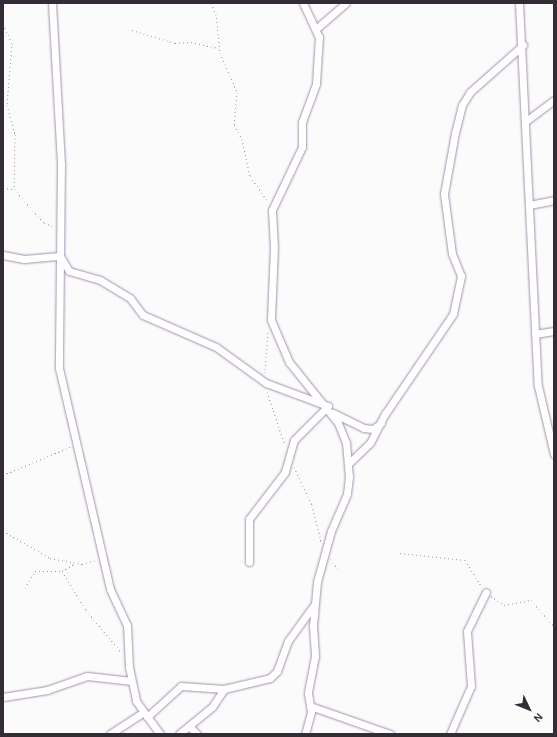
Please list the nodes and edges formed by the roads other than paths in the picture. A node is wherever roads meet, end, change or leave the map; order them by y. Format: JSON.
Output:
{"nodes":[{"id":1,"x":52,"y":3,"type":"edge"},
{"id":2,"x":303,"y":3,"type":"edge"},
{"id":3,"x":346,"y":3,"type":"edge"},
{"id":4,"x":519,"y":3,"type":"edge"},
{"id":5,"x":317,"y":28,"type":"junction"},
{"id":6,"x":523,"y":45,"type":"junction"},
{"id":7,"x":554,"y":100,"type":"edge"},
{"id":8,"x":526,"y":121,"type":"junction"},
{"id":9,"x":554,"y":200,"type":"edge"},
{"id":10,"x":529,"y":205,"type":"junction"},
{"id":11,"x":3,"y":255,"type":"edge"},
{"id":12,"x":60,"y":256,"type":"junction"},
{"id":13,"x":554,"y":331,"type":"edge"},
{"id":14,"x":535,"y":334,"type":"junction"},
{"id":15,"x":330,"y":409,"type":"junction"},
{"id":16,"x":382,"y":421,"type":"junction"},
{"id":17,"x":554,"y":454,"type":"edge"},
{"id":18,"x":348,"y":464,"type":"junction"},
{"id":19,"x":249,"y":562,"type":"dead end"},
{"id":20,"x":486,"y":592,"type":"road end"},
{"id":21,"x":316,"y":601,"type":"junction"},
{"id":22,"x":132,"y":681,"type":"junction"},
{"id":23,"x":224,"y":689,"type":"junction"},
{"id":24,"x":3,"y":698,"type":"edge"},
{"id":25,"x":310,"y":706,"type":"junction"},
{"id":26,"x":144,"y":715,"type":"junction"},
{"id":27,"x":189,"y":726,"type":"junction"},
{"id":28,"x":110,"y":734,"type":"edge"},
{"id":29,"x":160,"y":734,"type":"edge"},
{"id":30,"x":179,"y":734,"type":"edge"},
{"id":31,"x":197,"y":734,"type":"edge"},
{"id":32,"x":305,"y":734,"type":"edge"},
{"id":33,"x":390,"y":734,"type":"edge"},
{"id":34,"x":450,"y":734,"type":"edge"}],
"edges":[{"from":1,"to":12,"type":"street"},
{"from":2,"to":5,"type":"street"},
{"from":3,"to":5,"type":"street"},
{"from":4,"to":6,"type":"street"},
{"from":5,"to":15,"type":"street"},
{"from":6,"to":8,"type":"street"},
{"from":6,"to":16,"type":"street"},
{"from":7,"to":8,"type":"street"},
{"from":8,"to":10,"type":"street"},
{"from":9,"to":10,"type":"street"},
{"from":10,"to":14,"type":"street"},
{"from":11,"to":12,"type":"street"},
{"from":12,"to":15,"type":"street"},
{"from":12,"to":22,"type":"street"},
{"from":13,"to":14,"type":"street"},
{"from":14,"to":17,"type":"street"},
{"from":15,"to":16,"type":"street"},
{"from":15,"to":18,"type":"street"},
{"from":15,"to":19,"type":"street"},
{"from":16,"to":18,"type":"street"},
{"from":18,"to":21,"type":"street"},
{"from":20,"to":34,"type":"street"},
{"from":21,"to":23,"type":"street"},
{"from":21,"to":25,"type":"street"},
{"from":22,"to":24,"type":"street"},
{"from":22,"to":26,"type":"street"},
{"from":23,"to":26,"type":"street"},
{"from":23,"to":27,"type":"street"},
{"from":25,"to":32,"type":"street"},
{"from":25,"to":33,"type":"street"},
{"from":26,"to":28,"type":"street"},
{"from":26,"to":29,"type":"street"},
{"from":27,"to":30,"type":"street"},
{"from":27,"to":31,"type":"street"}]}
